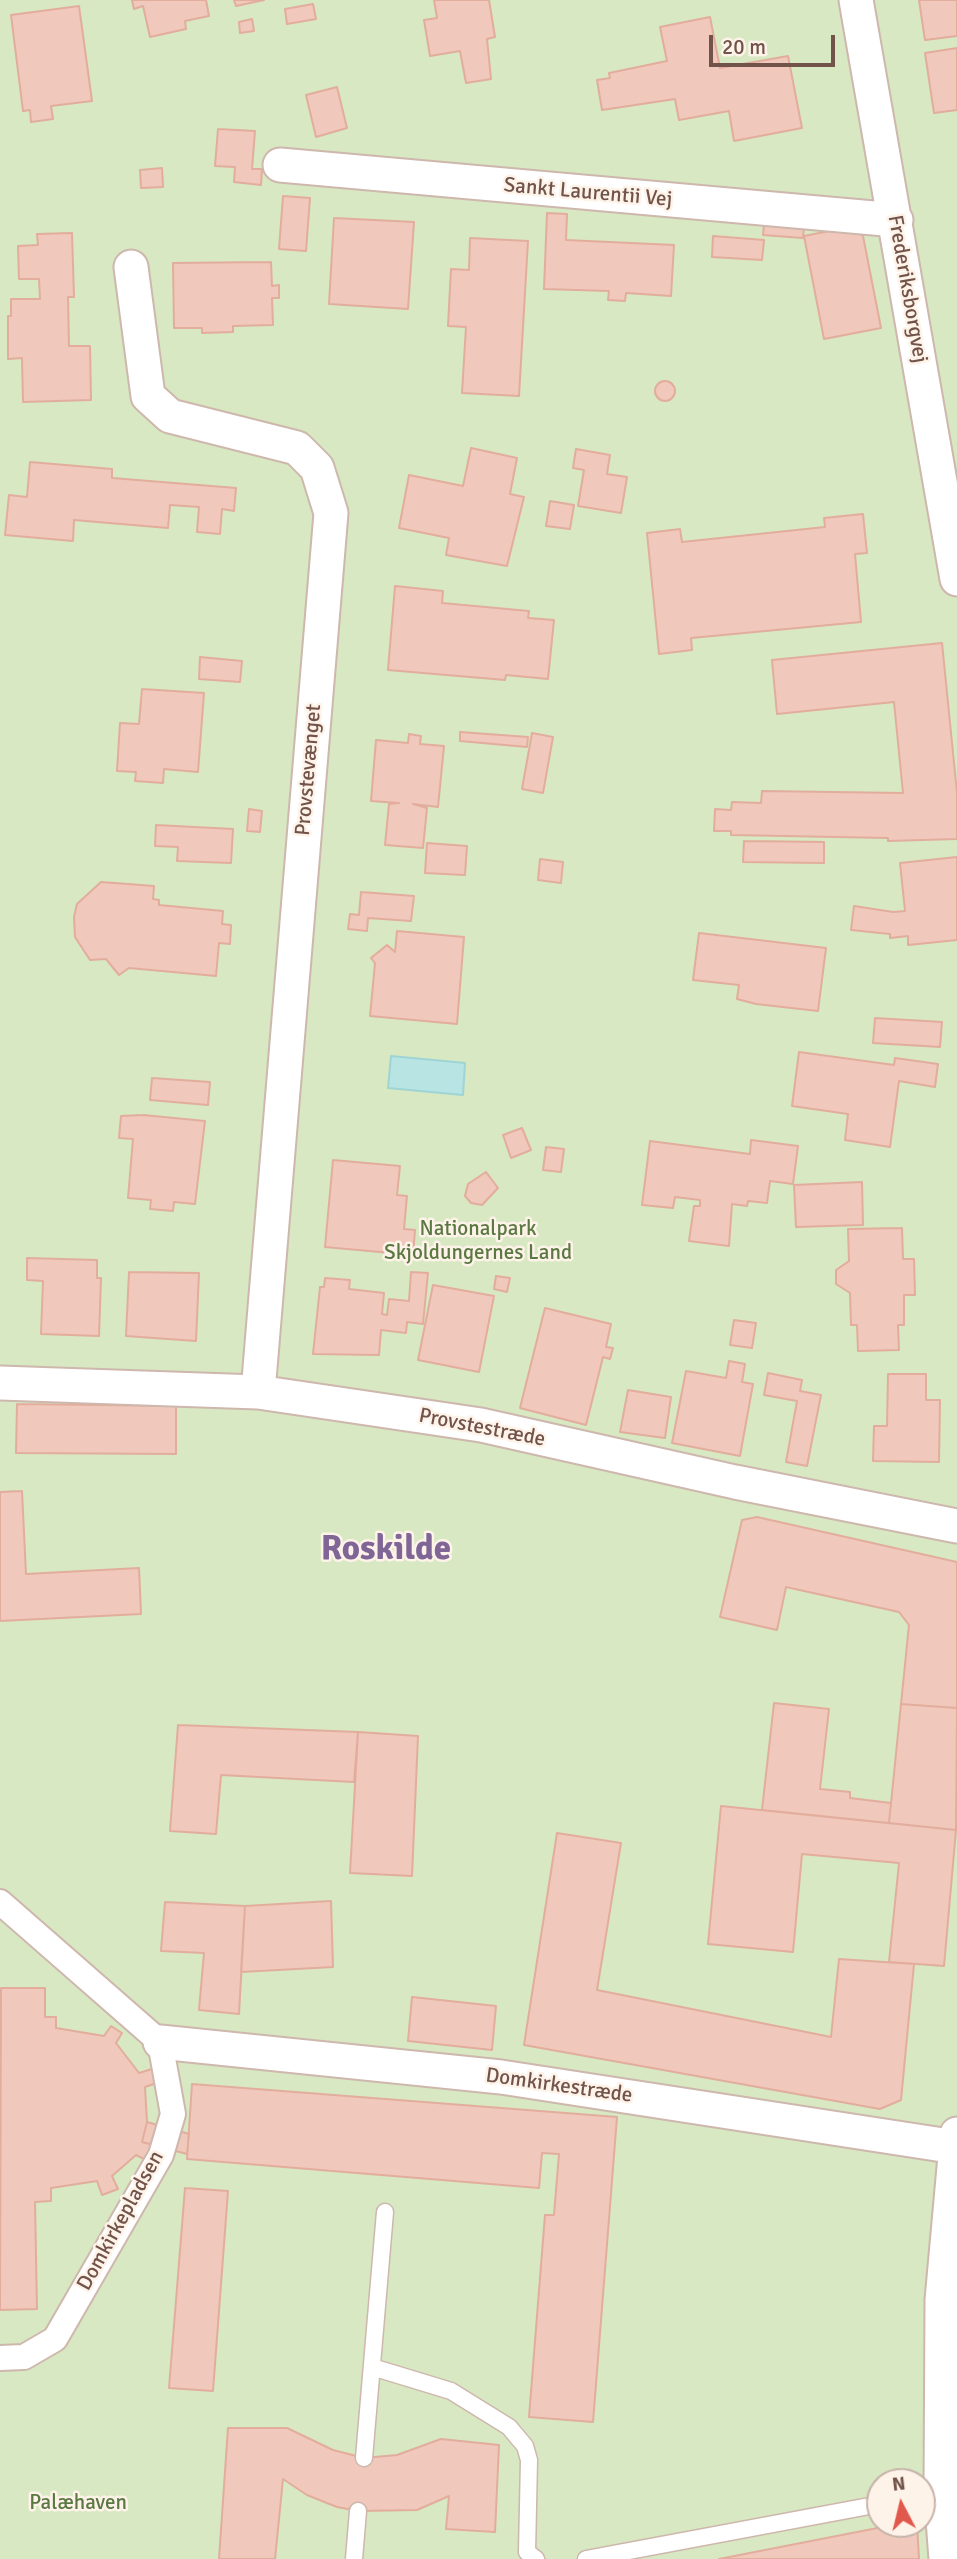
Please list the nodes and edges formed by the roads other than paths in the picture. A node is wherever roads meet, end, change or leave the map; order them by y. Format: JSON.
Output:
{"nodes":[{"id":1,"x":856,"y":0,"type":"edge"},
{"id":2,"x":280,"y":165,"type":"dead end"},
{"id":3,"x":896,"y":220,"type":"junction"},
{"id":4,"x":131,"y":267,"type":"dead end"},
{"id":5,"x":957,"y":579,"type":"edge"},
{"id":6,"x":0,"y":1383,"type":"edge"},
{"id":7,"x":258,"y":1392,"type":"junction"},
{"id":8,"x":957,"y":1526,"type":"edge"},
{"id":9,"x":0,"y":1902,"type":"edge"},
{"id":10,"x":160,"y":2042,"type":"junction"},
{"id":11,"x":956,"y":2140,"type":"edge"},
{"id":12,"x":953,"y":2208,"type":"edge"},
{"id":13,"x":385,"y":2212,"type":"dead end"},
{"id":14,"x":0,"y":2358,"type":"edge"},
{"id":15,"x":372,"y":2367,"type":"junction"},
{"id":16,"x":364,"y":2458,"type":"dead end"},
{"id":17,"x":933,"y":2468,"type":"edge"},
{"id":18,"x":866,"y":2507,"type":"edge"},
{"id":19,"x":358,"y":2511,"type":"dead end"},
{"id":20,"x":936,"y":2513,"type":"edge"},
{"id":21,"x":354,"y":2559,"type":"edge"},
{"id":22,"x":536,"y":2559,"type":"edge"},
{"id":23,"x":586,"y":2559,"type":"edge"},
{"id":24,"x":946,"y":2559,"type":"edge"}],
"edges":[{"from":1,"to":3,"type":"street","name":"Frederiksborgvej"},
{"from":2,"to":3,"type":"street","name":"Sankt Laurentii Vej"},
{"from":3,"to":5,"type":"street","name":"Frederiksborgvej"},
{"from":4,"to":7,"type":"street","name":"Provstevænget"},
{"from":6,"to":7,"type":"street","name":"Provstestræde"},
{"from":7,"to":8,"type":"street","name":"Provstestræde"},
{"from":9,"to":10,"type":"street"},
{"from":10,"to":11,"type":"street","name":"Domkirkestræde"},
{"from":10,"to":14,"type":"street","name":"Domkirkepladsen"},
{"from":11,"to":12,"type":"street"},
{"from":12,"to":17,"type":"street"},
{"from":13,"to":15,"type":"lane"},
{"from":15,"to":16,"type":"lane"},
{"from":15,"to":22,"type":"lane"},
{"from":18,"to":23,"type":"lane"},
{"from":19,"to":21,"type":"lane"},
{"from":20,"to":24,"type":"street"}]}
